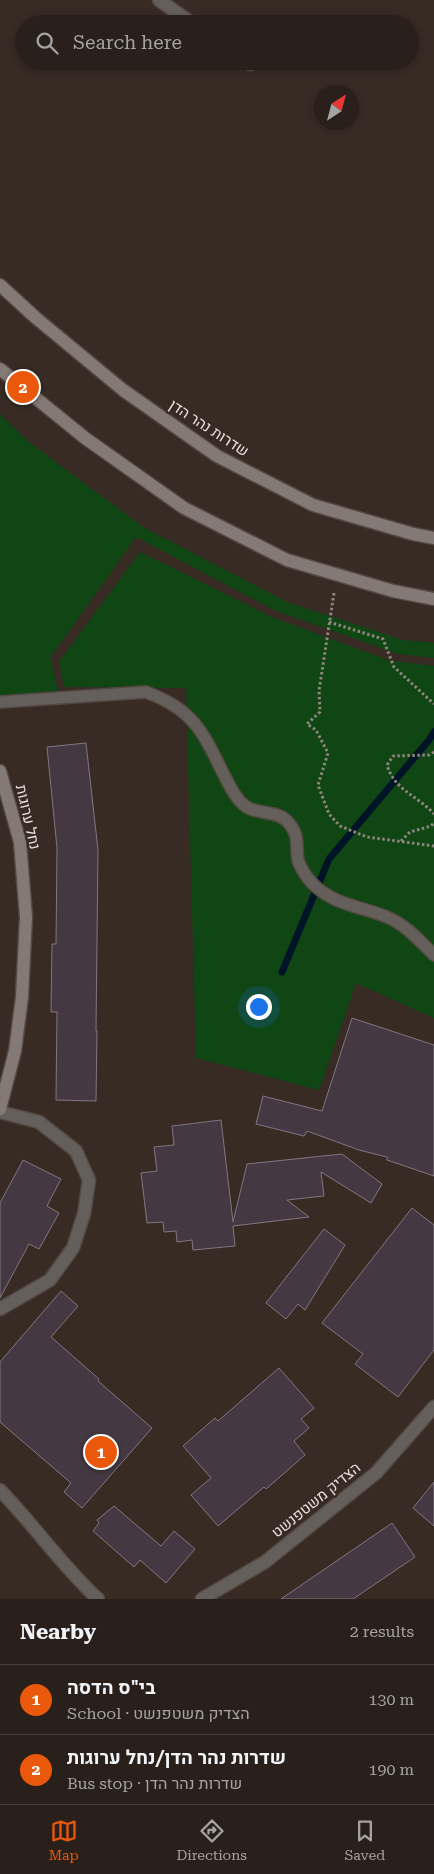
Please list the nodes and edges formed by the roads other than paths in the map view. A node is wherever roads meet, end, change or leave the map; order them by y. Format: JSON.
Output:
{"nodes":[{"id":1,"x":159,"y":0,"type":"edge"},
{"id":2,"x":180,"y":15,"type":"edge"},
{"id":3,"x":0,"y":286,"type":"edge"},
{"id":4,"x":0,"y":369,"type":"edge"},
{"id":5,"x":434,"y":538,"type":"edge"},
{"id":6,"x":434,"y":599,"type":"edge"},
{"id":7,"x":0,"y":702,"type":"edge"},
{"id":8,"x":0,"y":771,"type":"edge"},
{"id":9,"x":434,"y":955,"type":"edge"},
{"id":10,"x":0,"y":1110,"type":"edge"},
{"id":11,"x":0,"y":1309,"type":"edge"},
{"id":12,"x":434,"y":1407,"type":"edge"},
{"id":13,"x":0,"y":1490,"type":"edge"},
{"id":14,"x":98,"y":1599,"type":"edge"},
{"id":15,"x":202,"y":1599,"type":"edge"}],
"edges":[{"from":1,"to":2,"type":"street"},
{"from":3,"to":5,"type":"main road","name":"שדרות נהר הדן"},
{"from":4,"to":6,"type":"main road"},
{"from":7,"to":9,"type":"lane"},
{"from":8,"to":10,"type":"main road","name":"נחל ערוגות"},
{"from":10,"to":11,"type":"street"},
{"from":12,"to":15,"type":"street","name":"הצדיק משטפנשט"},
{"from":13,"to":14,"type":"street"}]}
